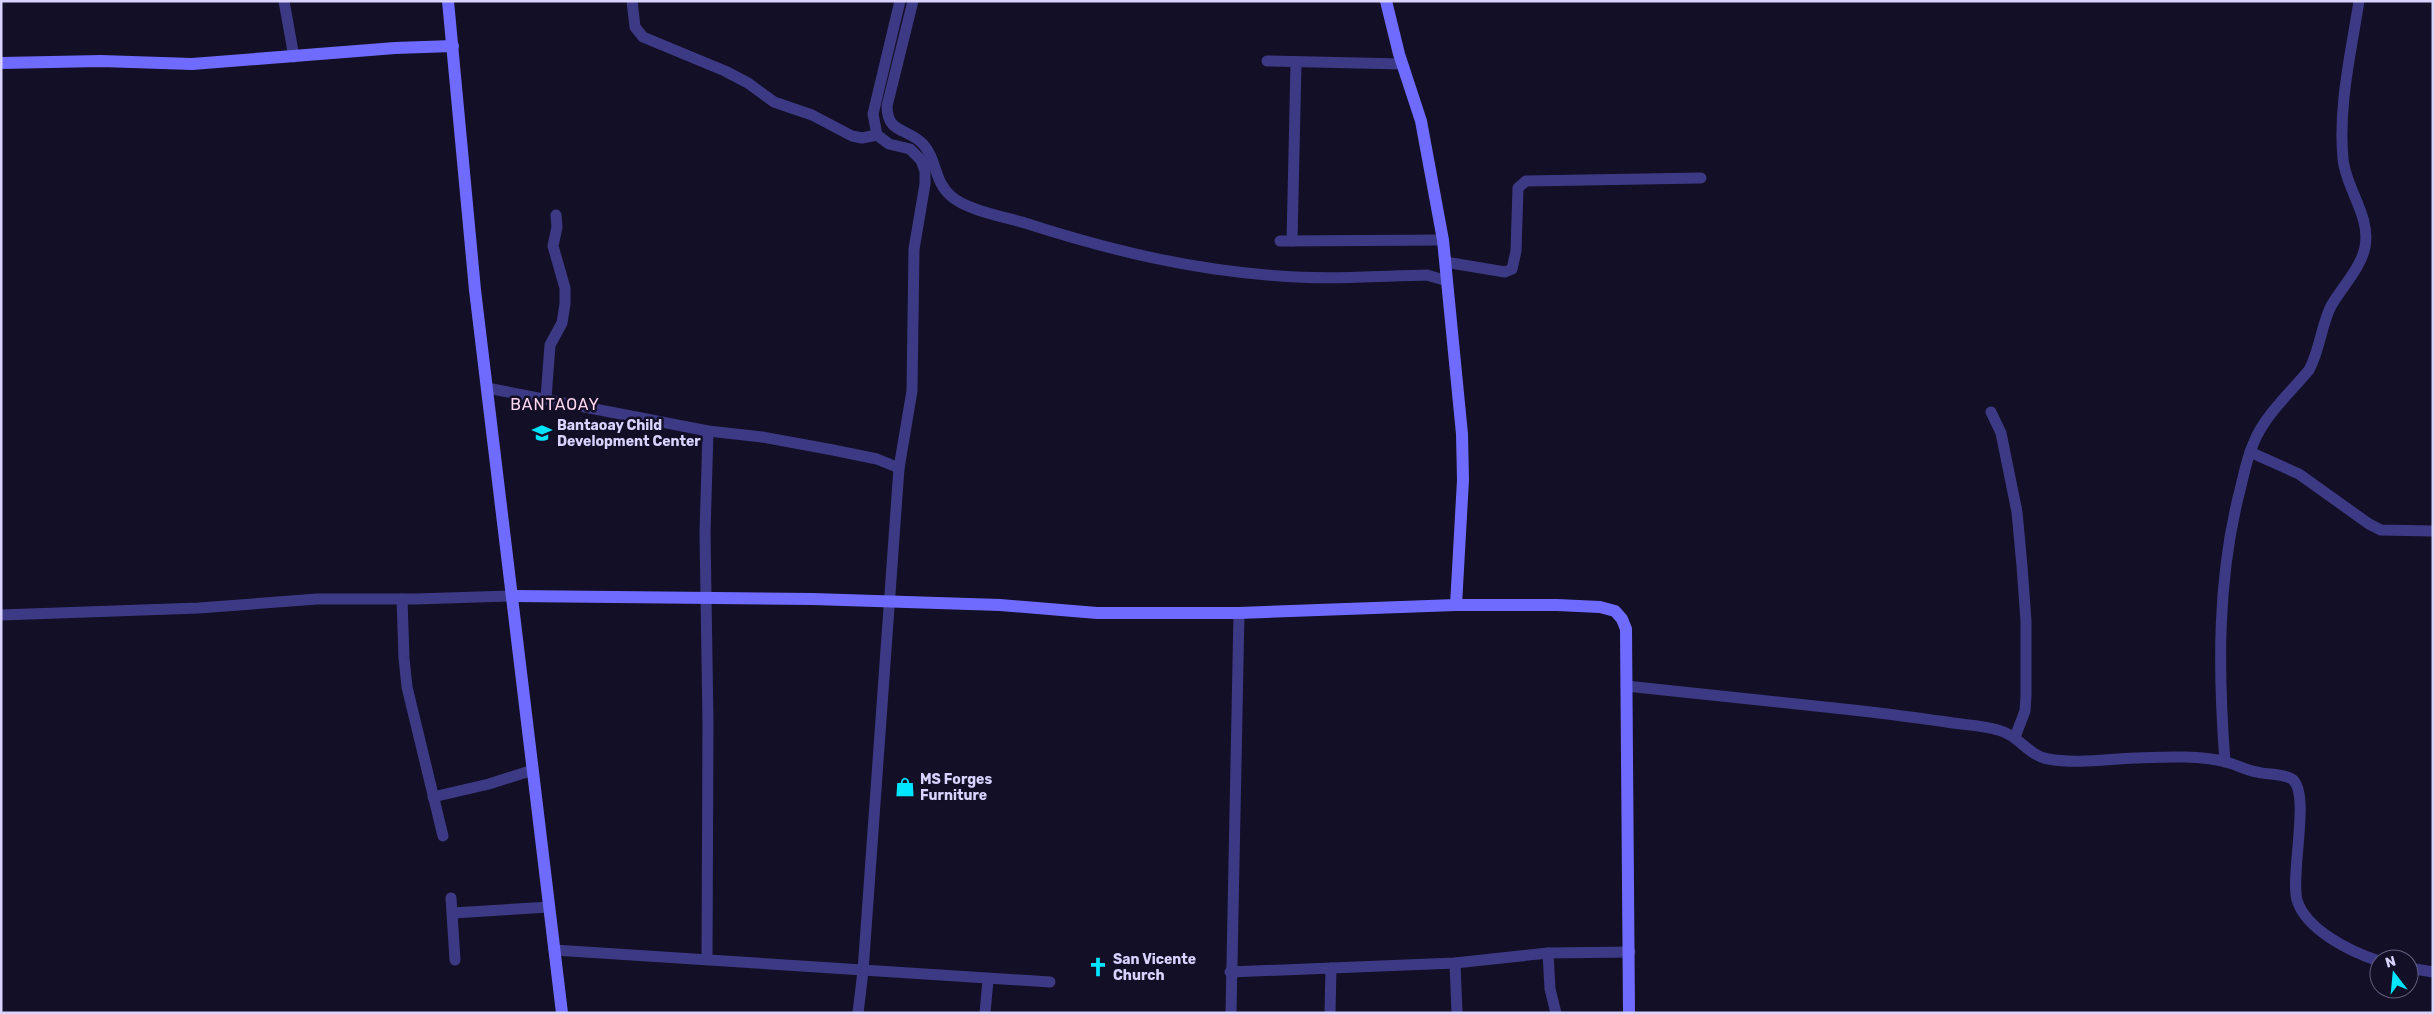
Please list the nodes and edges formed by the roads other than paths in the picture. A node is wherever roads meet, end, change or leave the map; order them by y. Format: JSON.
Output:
{"nodes":[{"id":1,"x":284,"y":1,"type":"edge"},
{"id":2,"x":448,"y":1,"type":"edge"},
{"id":3,"x":632,"y":1,"type":"edge"},
{"id":4,"x":900,"y":1,"type":"edge"},
{"id":5,"x":914,"y":1,"type":"edge"},
{"id":6,"x":1386,"y":1,"type":"edge"},
{"id":7,"x":2359,"y":1,"type":"edge"},
{"id":8,"x":452,"y":46,"type":"junction"},
{"id":9,"x":294,"y":57,"type":"junction"},
{"id":10,"x":1267,"y":61,"type":"dead end"},
{"id":11,"x":1,"y":63,"type":"edge"},
{"id":12,"x":1296,"y":63,"type":"junction"},
{"id":13,"x":1402,"y":64,"type":"junction"},
{"id":14,"x":877,"y":135,"type":"junction"},
{"id":15,"x":1701,"y":178,"type":"dead end"},
{"id":16,"x":556,"y":215,"type":"dead end"},
{"id":17,"x":1443,"y":240,"type":"junction"},
{"id":18,"x":1445,"y":262,"type":"junction"},
{"id":19,"x":1447,"y":281,"type":"junction"},
{"id":20,"x":487,"y":388,"type":"junction"},
{"id":21,"x":546,"y":398,"type":"junction"},
{"id":22,"x":1990,"y":412,"type":"dead end"},
{"id":23,"x":708,"y":431,"type":"junction"},
{"id":24,"x":2250,"y":452,"type":"junction"},
{"id":25,"x":899,"y":468,"type":"junction"},
{"id":26,"x":2433,"y":531,"type":"edge"},
{"id":27,"x":514,"y":596,"type":"junction"},
{"id":28,"x":706,"y":598,"type":"junction"},
{"id":29,"x":402,"y":599,"type":"junction"},
{"id":30,"x":888,"y":602,"type":"junction"},
{"id":31,"x":1456,"y":605,"type":"junction"},
{"id":32,"x":1239,"y":613,"type":"junction"},
{"id":33,"x":1,"y":615,"type":"edge"},
{"id":34,"x":1626,"y":686,"type":"junction"},
{"id":35,"x":2015,"y":737,"type":"junction"},
{"id":36,"x":2225,"y":762,"type":"junction"},
{"id":37,"x":533,"y":770,"type":"junction"},
{"id":38,"x":433,"y":797,"type":"junction"},
{"id":39,"x":443,"y":836,"type":"dead end"},
{"id":40,"x":451,"y":898,"type":"dead end"},
{"id":41,"x":549,"y":907,"type":"junction"},
{"id":42,"x":453,"y":912,"type":"junction"},
{"id":43,"x":554,"y":950,"type":"junction"},
{"id":44,"x":1630,"y":952,"type":"junction"},
{"id":45,"x":1548,"y":953,"type":"junction"},
{"id":46,"x":2369,"y":958,"type":"edge"},
{"id":47,"x":707,"y":959,"type":"junction"},
{"id":48,"x":456,"y":960,"type":"dead end"},
{"id":49,"x":1455,"y":963,"type":"junction"},
{"id":50,"x":1331,"y":968,"type":"junction"},
{"id":51,"x":2419,"y":970,"type":"edge"},
{"id":52,"x":863,"y":971,"type":"junction"},
{"id":53,"x":1230,"y":972,"type":"junction"},
{"id":54,"x":2433,"y":972,"type":"edge"},
{"id":55,"x":988,"y":980,"type":"junction"},
{"id":56,"x":1050,"y":982,"type":"dead end"},
{"id":57,"x":562,"y":1013,"type":"edge"},
{"id":58,"x":858,"y":1013,"type":"edge"},
{"id":59,"x":985,"y":1013,"type":"edge"},
{"id":60,"x":1231,"y":1013,"type":"edge"},
{"id":61,"x":1330,"y":1013,"type":"edge"},
{"id":62,"x":1457,"y":1013,"type":"edge"},
{"id":63,"x":1556,"y":1013,"type":"edge"},
{"id":64,"x":1629,"y":1013,"type":"edge"}],
"edges":[{"from":1,"to":9,"type":"street"},
{"from":2,"to":8,"type":"street"},
{"from":3,"to":14,"type":"street"},
{"from":4,"to":14,"type":"street"},
{"from":5,"to":19,"type":"street"},
{"from":6,"to":13,"type":"street"},
{"from":7,"to":24,"type":"street"},
{"from":8,"to":9,"type":"street"},
{"from":8,"to":20,"type":"street"},
{"from":9,"to":11,"type":"street"},
{"from":10,"to":12,"type":"street"},
{"from":12,"to":13,"type":"street"},
{"from":12,"to":17,"type":"street"},
{"from":13,"to":17,"type":"street"},
{"from":14,"to":25,"type":"street"},
{"from":15,"to":18,"type":"street"},
{"from":16,"to":21,"type":"street"},
{"from":17,"to":18,"type":"street"},
{"from":18,"to":19,"type":"street"},
{"from":19,"to":31,"type":"street"},
{"from":20,"to":21,"type":"street"},
{"from":20,"to":27,"type":"street"},
{"from":21,"to":23,"type":"street"},
{"from":22,"to":35,"type":"street"},
{"from":23,"to":25,"type":"street"},
{"from":23,"to":28,"type":"street"},
{"from":24,"to":26,"type":"street"},
{"from":24,"to":36,"type":"street"},
{"from":25,"to":30,"type":"street"},
{"from":27,"to":28,"type":"street"},
{"from":27,"to":29,"type":"street"},
{"from":27,"to":37,"type":"street"},
{"from":28,"to":30,"type":"street"},
{"from":28,"to":47,"type":"street"},
{"from":29,"to":33,"type":"street"},
{"from":29,"to":38,"type":"street"},
{"from":30,"to":32,"type":"street"},
{"from":30,"to":52,"type":"street"},
{"from":31,"to":32,"type":"street"},
{"from":31,"to":34,"type":"street"},
{"from":32,"to":53,"type":"street"},
{"from":34,"to":35,"type":"street"},
{"from":34,"to":44,"type":"street"},
{"from":35,"to":36,"type":"street"},
{"from":36,"to":46,"type":"street"},
{"from":37,"to":38,"type":"street"},
{"from":37,"to":41,"type":"street"},
{"from":38,"to":39,"type":"street"},
{"from":40,"to":42,"type":"street"},
{"from":41,"to":42,"type":"street"},
{"from":41,"to":43,"type":"street"},
{"from":42,"to":48,"type":"street"},
{"from":43,"to":47,"type":"street"},
{"from":43,"to":57,"type":"street"},
{"from":44,"to":45,"type":"street"},
{"from":44,"to":64,"type":"street"},
{"from":45,"to":49,"type":"street"},
{"from":45,"to":63,"type":"street"},
{"from":47,"to":52,"type":"street"},
{"from":49,"to":50,"type":"street"},
{"from":49,"to":62,"type":"street"},
{"from":50,"to":53,"type":"street"},
{"from":50,"to":61,"type":"street"},
{"from":51,"to":54,"type":"street"},
{"from":52,"to":55,"type":"street"},
{"from":52,"to":58,"type":"street"},
{"from":53,"to":60,"type":"street"},
{"from":55,"to":56,"type":"street"},
{"from":55,"to":59,"type":"street"}]}
